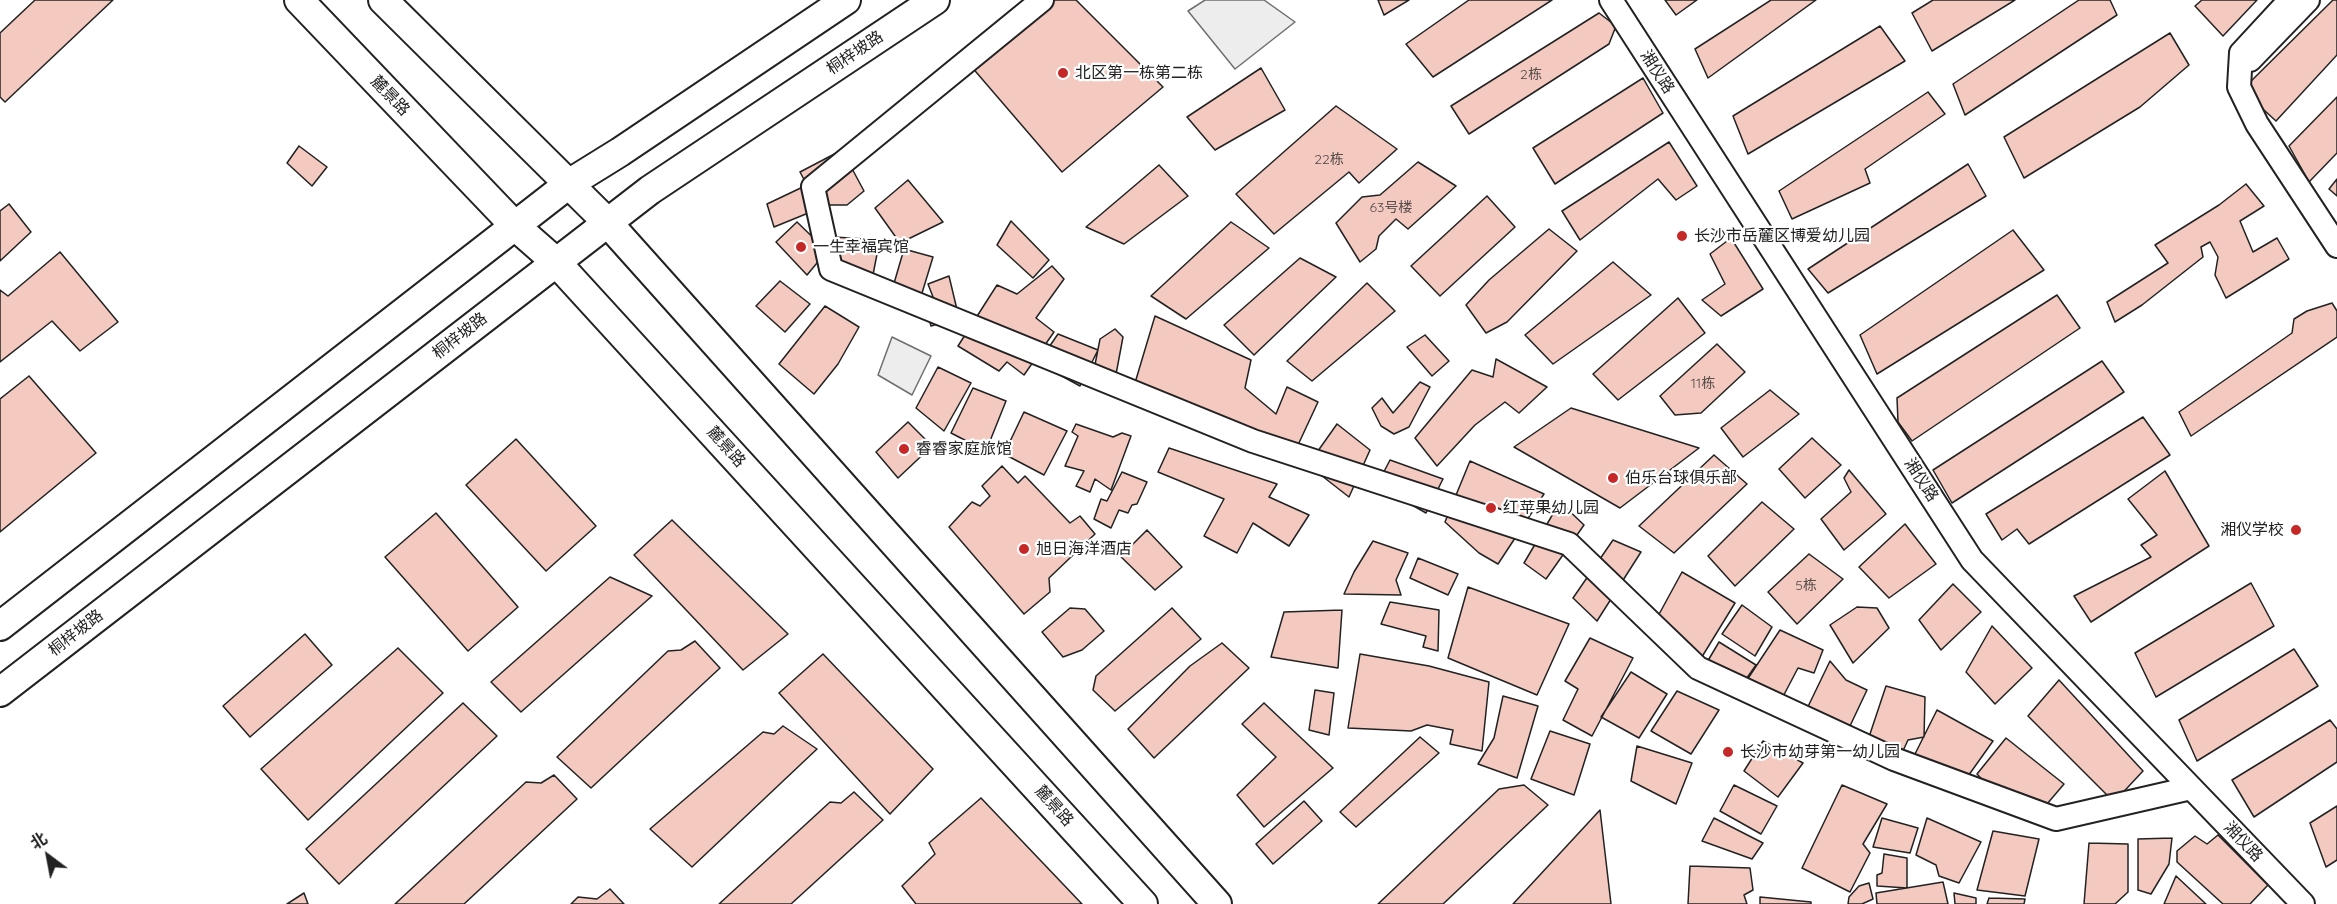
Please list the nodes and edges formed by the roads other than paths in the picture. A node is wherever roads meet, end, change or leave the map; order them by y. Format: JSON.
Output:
{"nodes":[{"id":1,"x":298,"y":0,"type":"edge"},
{"id":2,"x":383,"y":0,"type":"edge"},
{"id":3,"x":846,"y":0,"type":"edge"},
{"id":4,"x":935,"y":0,"type":"edge"},
{"id":5,"x":1042,"y":0,"type":"edge"},
{"id":6,"x":1611,"y":0,"type":"edge"},
{"id":7,"x":2290,"y":0,"type":"edge"},
{"id":8,"x":2308,"y":0,"type":"edge"},
{"id":9,"x":2241,"y":53,"type":"junction"},
{"id":10,"x":570,"y":183,"type":"junction"},
{"id":11,"x":607,"y":222,"type":"junction"},
{"id":12,"x":515,"y":226,"type":"junction"},
{"id":13,"x":2337,"y":246,"type":"edge"},
{"id":14,"x":556,"y":262,"type":"junction"},
{"id":15,"x":0,"y":626,"type":"edge"},
{"id":16,"x":0,"y":692,"type":"edge"},
{"id":17,"x":2191,"y":788,"type":"junction"},
{"id":18,"x":1143,"y":904,"type":"edge"},
{"id":19,"x":1217,"y":904,"type":"edge"},
{"id":20,"x":2303,"y":904,"type":"edge"}],
"edges":[{"from":1,"to":12,"type":"main road","name":"麓景路"},
{"from":2,"to":10,"type":"main road"},
{"from":3,"to":10,"type":"main road"},
{"from":4,"to":11,"type":"main road","name":"桐梓坡路"},
{"from":5,"to":17,"type":"street"},
{"from":6,"to":17,"type":"street","name":"湘仪路"},
{"from":7,"to":9,"type":"street"},
{"from":8,"to":9,"type":"street"},
{"from":9,"to":13,"type":"street"},
{"from":10,"to":11,"type":"main road"},
{"from":10,"to":12,"type":"main road"},
{"from":11,"to":14,"type":"main road","name":"桐梓坡路"},
{"from":11,"to":19,"type":"main road"},
{"from":12,"to":14,"type":"main road","name":"麓景路"},
{"from":12,"to":15,"type":"main road"},
{"from":14,"to":16,"type":"main road","name":"桐梓坡路"},
{"from":14,"to":18,"type":"main road","name":"麓景路"},
{"from":17,"to":20,"type":"street","name":"湘仪路"}]}
